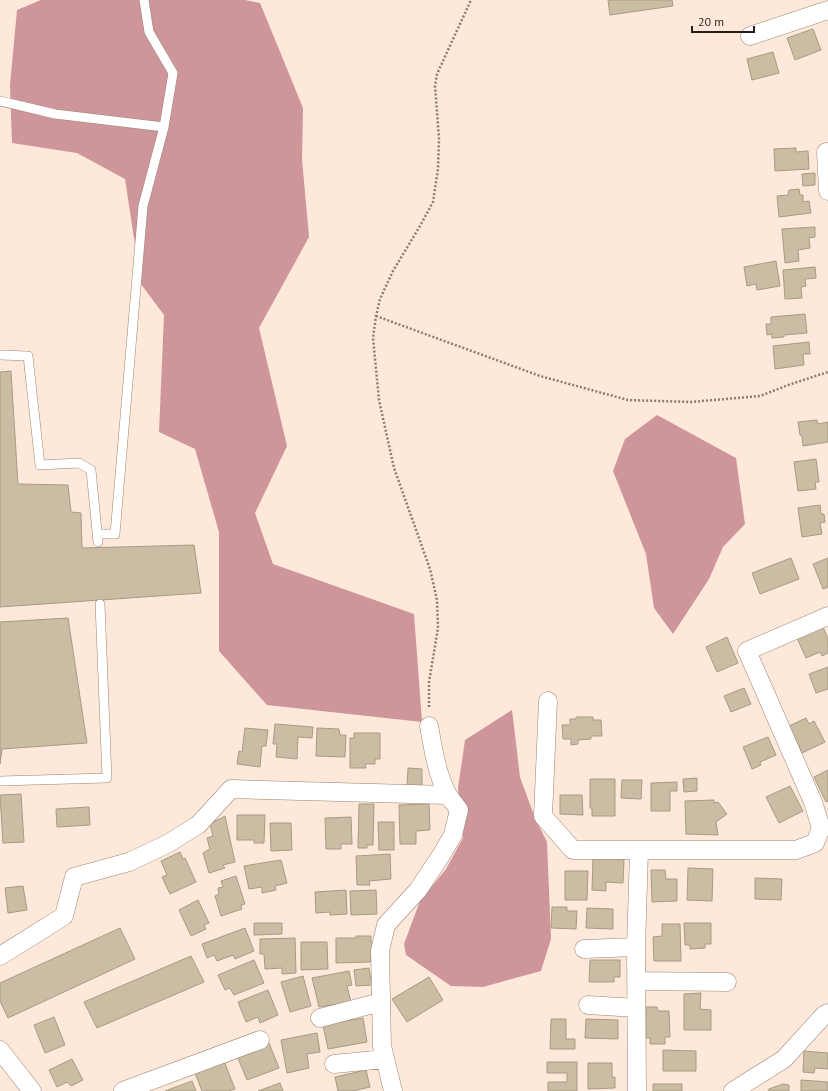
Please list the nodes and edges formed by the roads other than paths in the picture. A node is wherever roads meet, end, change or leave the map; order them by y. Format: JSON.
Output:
{"nodes":[{"id":1,"x":144,"y":0,"type":"edge"},
{"id":2,"x":828,"y":10,"type":"edge"},
{"id":3,"x":750,"y":36,"type":"dead end"},
{"id":4,"x":0,"y":101,"type":"edge"},
{"id":5,"x":164,"y":127,"type":"junction"},
{"id":6,"x":828,"y":152,"type":"edge"},
{"id":7,"x":828,"y":190,"type":"edge"},
{"id":8,"x":0,"y":355,"type":"edge"},
{"id":9,"x":100,"y":604,"type":"dead end"},
{"id":10,"x":828,"y":616,"type":"edge"},
{"id":11,"x":548,"y":701,"type":"dead end"},
{"id":12,"x":429,"y":726,"type":"road end"},
{"id":13,"x":0,"y":781,"type":"edge"},
{"id":14,"x":448,"y":794,"type":"junction"},
{"id":15,"x":639,"y":851,"type":"junction"},
{"id":16,"x":636,"y":947,"type":"junction"},
{"id":17,"x":584,"y":949,"type":"dead end"},
{"id":18,"x":0,"y":956,"type":"edge"},
{"id":19,"x":636,"y":981,"type":"junction"},
{"id":20,"x":727,"y":982,"type":"dead end"},
{"id":21,"x":381,"y":1002,"type":"junction"},
{"id":22,"x":588,"y":1005,"type":"dead end"},
{"id":23,"x":636,"y":1008,"type":"junction"},
{"id":24,"x":828,"y":1013,"type":"edge"},
{"id":25,"x":320,"y":1018,"type":"dead end"},
{"id":26,"x":260,"y":1040,"type":"dead end"},
{"id":27,"x":0,"y":1050,"type":"edge"},
{"id":28,"x":385,"y":1059,"type":"junction"},
{"id":29,"x":334,"y":1064,"type":"dead end"},
{"id":30,"x":32,"y":1091,"type":"edge"},
{"id":31,"x":123,"y":1091,"type":"edge"},
{"id":32,"x":393,"y":1091,"type":"edge"},
{"id":33,"x":637,"y":1091,"type":"edge"},
{"id":34,"x":733,"y":1091,"type":"edge"}],
"edges":[{"from":1,"to":5,"type":"lane"},
{"from":2,"to":3,"type":"street"},
{"from":4,"to":5,"type":"lane"},
{"from":5,"to":8,"type":"lane"},
{"from":6,"to":7,"type":"street"},
{"from":9,"to":13,"type":"lane"},
{"from":10,"to":15,"type":"street"},
{"from":11,"to":15,"type":"street"},
{"from":12,"to":14,"type":"street"},
{"from":14,"to":18,"type":"street"},
{"from":14,"to":21,"type":"street"},
{"from":15,"to":16,"type":"street"},
{"from":16,"to":17,"type":"street"},
{"from":16,"to":19,"type":"street"},
{"from":19,"to":20,"type":"street"},
{"from":19,"to":23,"type":"street"},
{"from":21,"to":25,"type":"street"},
{"from":21,"to":28,"type":"street"},
{"from":22,"to":23,"type":"street"},
{"from":23,"to":33,"type":"street"},
{"from":24,"to":34,"type":"street"},
{"from":26,"to":31,"type":"street"},
{"from":27,"to":30,"type":"street"},
{"from":28,"to":29,"type":"street"},
{"from":28,"to":32,"type":"street"}]}
